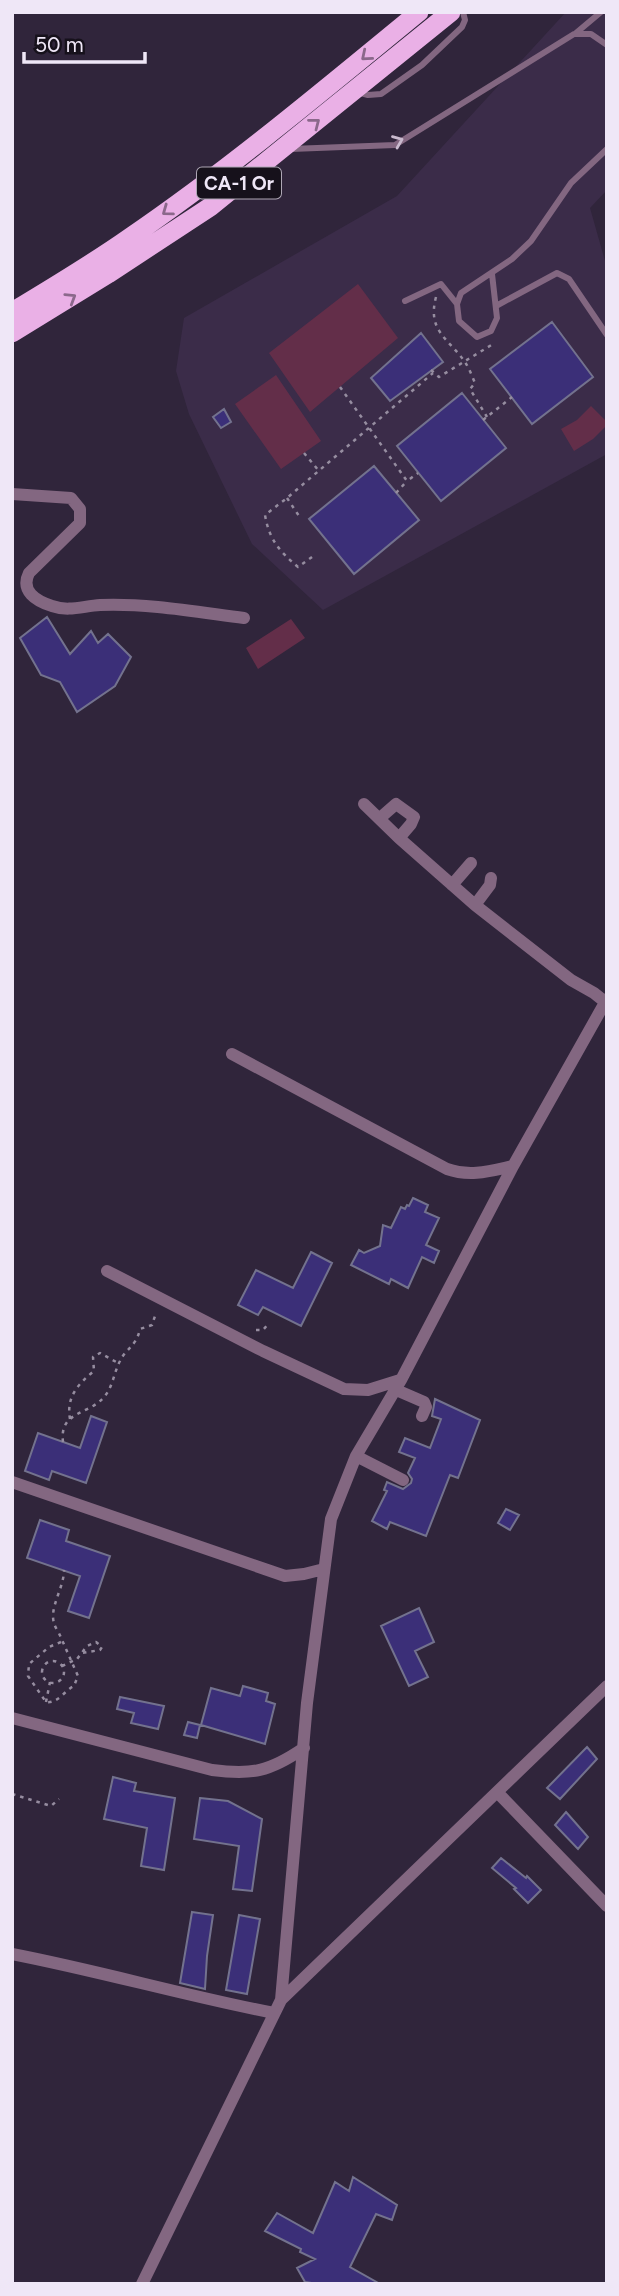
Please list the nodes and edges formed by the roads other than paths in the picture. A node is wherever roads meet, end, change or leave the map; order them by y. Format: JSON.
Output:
{"nodes":[{"id":1,"x":419,"y":12,"type":"edge"},
{"id":2,"x":451,"y":12,"type":"edge"},
{"id":3,"x":463,"y":12,"type":"edge"},
{"id":4,"x":601,"y":12,"type":"edge"},
{"id":5,"x":574,"y":34,"type":"junction"},
{"id":6,"x":607,"y":45,"type":"edge"},
{"id":7,"x":355,"y":91,"type":"junction"},
{"id":8,"x":607,"y":149,"type":"edge"},
{"id":9,"x":282,"y":150,"type":"junction"},
{"id":10,"x":492,"y":274,"type":"junction"},
{"id":11,"x":405,"y":301,"type":"dead end"},
{"id":12,"x":457,"y":304,"type":"junction"},
{"id":13,"x":496,"y":306,"type":"junction"},
{"id":14,"x":12,"y":312,"type":"edge"},
{"id":15,"x":12,"y":333,"type":"edge"},
{"id":16,"x":607,"y":335,"type":"edge"},
{"id":17,"x":12,"y":494,"type":"edge"},
{"id":18,"x":244,"y":618,"type":"dead end"},
{"id":19,"x":364,"y":804,"type":"dead end"},
{"id":20,"x":380,"y":818,"type":"junction"},
{"id":21,"x":399,"y":838,"type":"junction"},
{"id":22,"x":471,"y":863,"type":"dead end"},
{"id":23,"x":491,"y":878,"type":"dead end"},
{"id":24,"x":452,"y":885,"type":"junction"},
{"id":25,"x":475,"y":905,"type":"junction"},
{"id":26,"x":605,"y":1000,"type":"edge"},
{"id":27,"x":232,"y":1054,"type":"dead end"},
{"id":28,"x":513,"y":1166,"type":"junction"},
{"id":29,"x":107,"y":1271,"type":"dead end"},
{"id":30,"x":397,"y":1385,"type":"junction"},
{"id":31,"x":422,"y":1416,"type":"dead end"},
{"id":32,"x":356,"y":1456,"type":"junction"},
{"id":33,"x":403,"y":1480,"type":"dead end"},
{"id":34,"x":12,"y":1482,"type":"edge"},
{"id":35,"x":324,"y":1569,"type":"junction"},
{"id":36,"x":607,"y":1686,"type":"edge"},
{"id":37,"x":12,"y":1718,"type":"edge"},
{"id":38,"x":304,"y":1748,"type":"junction"},
{"id":39,"x":498,"y":1793,"type":"junction"},
{"id":40,"x":607,"y":1906,"type":"edge"},
{"id":41,"x":12,"y":1954,"type":"edge"},
{"id":42,"x":281,"y":2000,"type":"junction"},
{"id":43,"x":274,"y":2013,"type":"junction"},
{"id":44,"x":142,"y":2284,"type":"edge"}],
"edges":[{"from":1,"to":14,"type":"highway","number":"CA-1 Or","one_way":true},
{"from":2,"to":7,"type":"highway","number":"CA-1 Or"},
{"from":3,"to":7,"type":"lane"},
{"from":4,"to":5,"type":"lane"},
{"from":5,"to":6,"type":"lane"},
{"from":9,"to":5,"type":"lane","one_way":true},
{"from":9,"to":7,"type":"highway","number":"CA-1 Or","one_way":true},
{"from":8,"to":10,"type":"lane"},
{"from":15,"to":9,"type":"highway","number":"CA-1 Or","one_way":true},
{"from":10,"to":12,"type":"lane"},
{"from":10,"to":13,"type":"lane"},
{"from":11,"to":12,"type":"lane"},
{"from":12,"to":13,"type":"lane"},
{"from":13,"to":16,"type":"lane"},
{"from":17,"to":18,"type":"street"},
{"from":19,"to":20,"type":"street"},
{"from":20,"to":21,"type":"street"},
{"from":20,"to":21,"type":"street"},
{"from":21,"to":24,"type":"street"},
{"from":22,"to":24,"type":"street"},
{"from":23,"to":25,"type":"street"},
{"from":24,"to":25,"type":"street"},
{"from":25,"to":26,"type":"street"},
{"from":26,"to":28,"type":"street"},
{"from":27,"to":28,"type":"street"},
{"from":28,"to":30,"type":"street"},
{"from":29,"to":30,"type":"street"},
{"from":30,"to":31,"type":"street"},
{"from":30,"to":32,"type":"street"},
{"from":32,"to":33,"type":"street"},
{"from":32,"to":35,"type":"street"},
{"from":34,"to":35,"type":"street"},
{"from":35,"to":38,"type":"street"},
{"from":36,"to":39,"type":"street"},
{"from":37,"to":38,"type":"street"},
{"from":38,"to":42,"type":"street"},
{"from":39,"to":40,"type":"street"},
{"from":39,"to":42,"type":"street"},
{"from":41,"to":43,"type":"street"},
{"from":42,"to":43,"type":"street"},
{"from":43,"to":44,"type":"street"}]}
